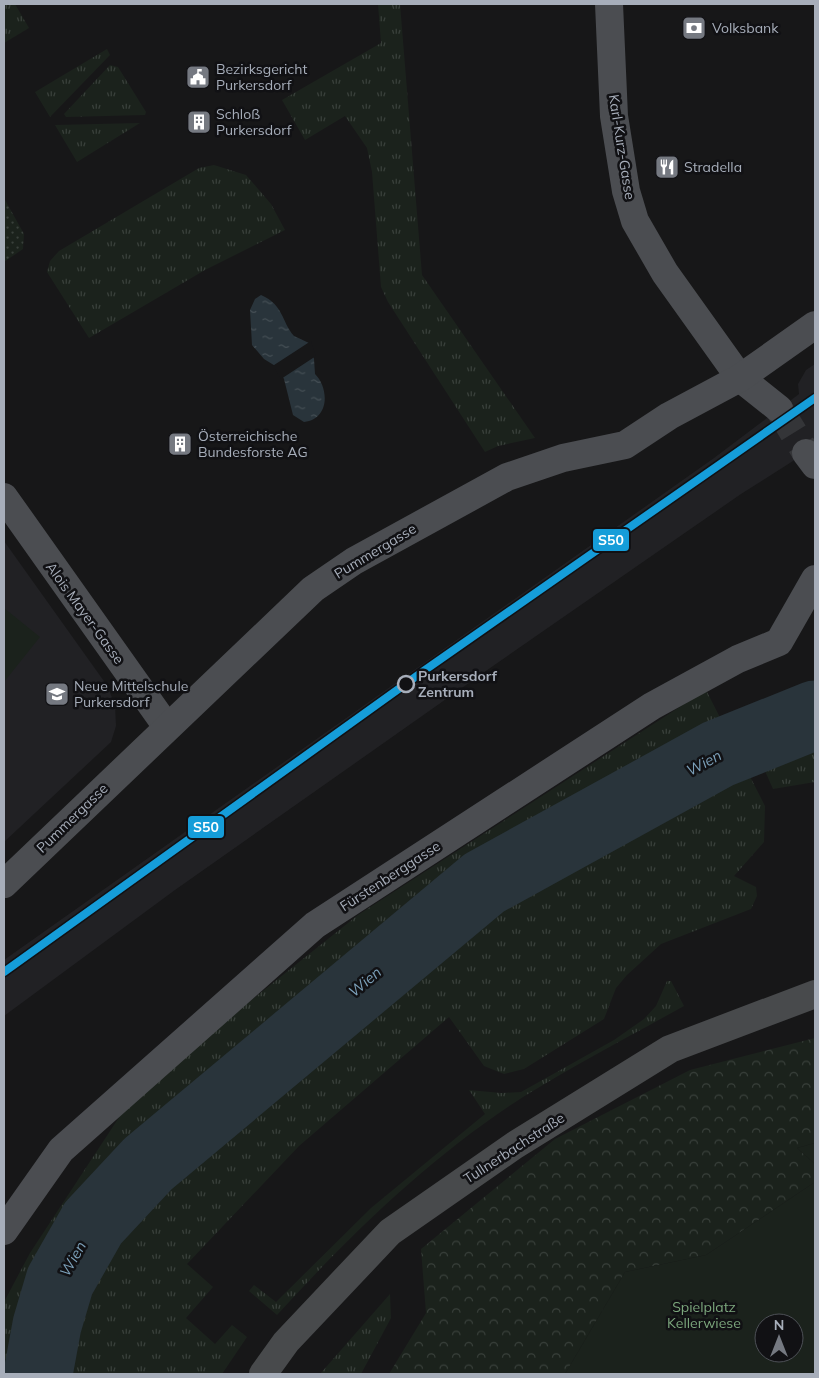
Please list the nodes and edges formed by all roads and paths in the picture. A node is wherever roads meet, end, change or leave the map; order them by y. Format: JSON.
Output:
{"nodes":[{"id":1,"x":609,"y":4,"type":"edge"},
{"id":2,"x":815,"y":325,"type":"edge"},
{"id":3,"x":740,"y":378,"type":"junction"},
{"id":4,"x":779,"y":408,"type":"tunnel mouth"},
{"id":5,"x":4,"y":498,"type":"edge"},
{"id":6,"x":815,"y":579,"type":"edge"},
{"id":7,"x":167,"y":727,"type":"junction"},
{"id":8,"x":4,"y":884,"type":"edge"},
{"id":9,"x":815,"y":994,"type":"edge"},
{"id":10,"x":4,"y":1231,"type":"edge"},
{"id":11,"x":263,"y":1374,"type":"edge"}],
"edges":[{"from":1,"to":3,"type":"street","name":"Karl-Kurz-Gasse"},
{"from":2,"to":3,"type":"street","name":"Pummergasse"},
{"from":3,"to":4,"type":"street"},
{"from":3,"to":7,"type":"street","name":"Pummergasse"},
{"from":5,"to":7,"type":"street","name":"Alois Mayer-Gasse"},
{"from":6,"to":10,"type":"street","name":"Fürstenberggasse"},
{"from":7,"to":8,"type":"street","name":"Pummergasse"},
{"from":9,"to":11,"type":"main road","name":"Tullnerbachstraße"}]}
